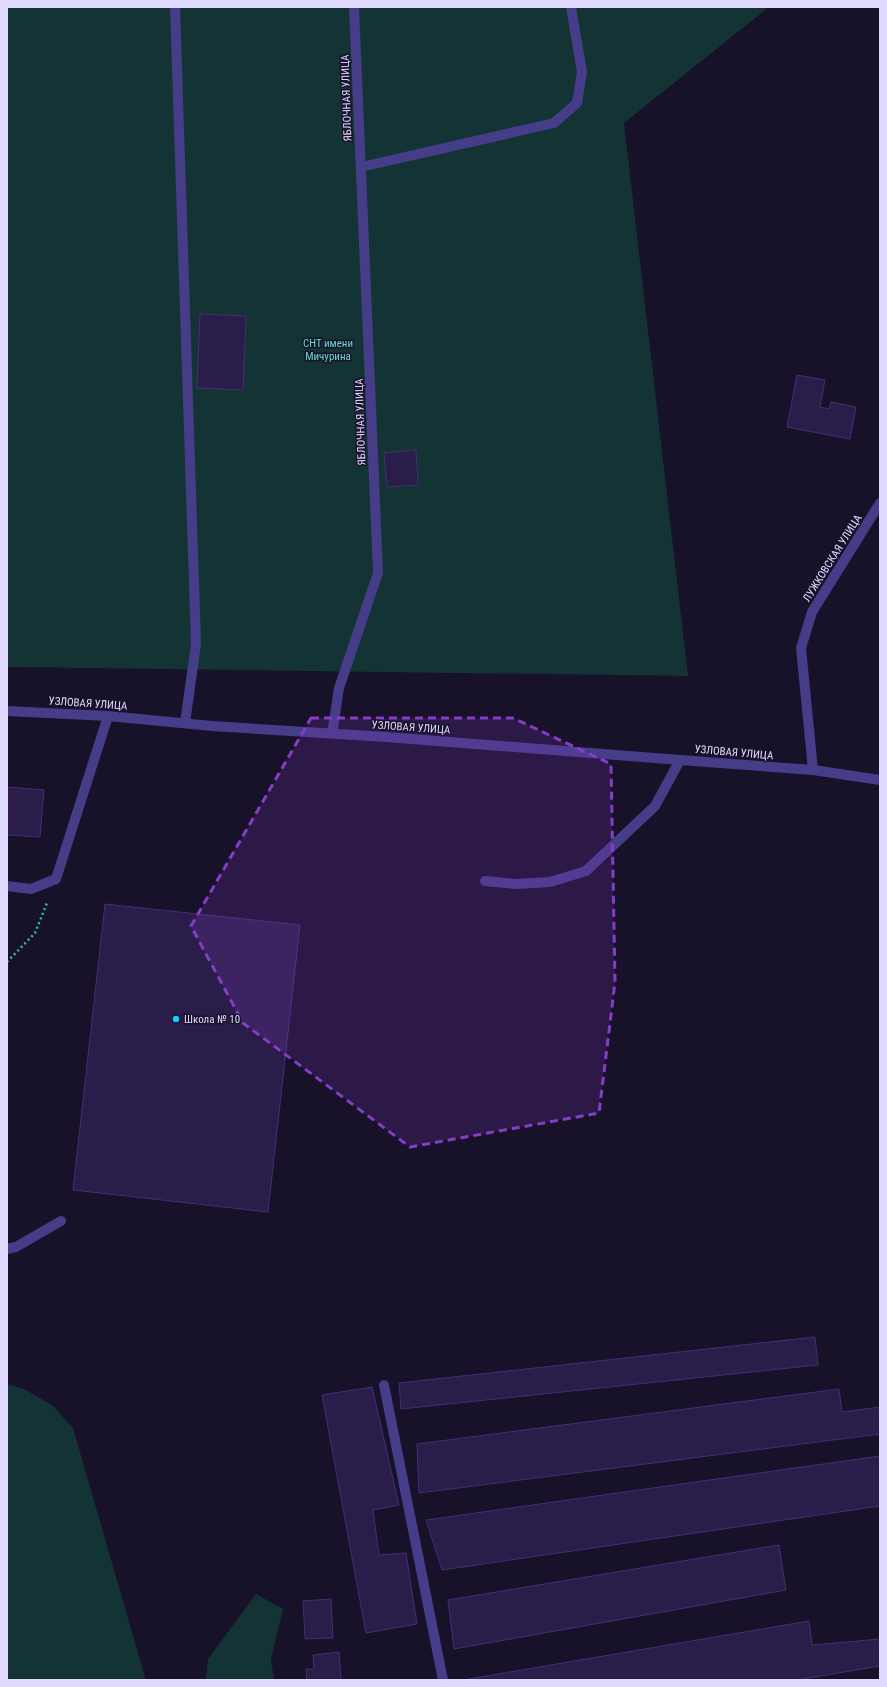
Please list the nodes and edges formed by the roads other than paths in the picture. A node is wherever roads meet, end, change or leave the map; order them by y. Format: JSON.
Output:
{"nodes":[{"id":1,"x":175,"y":7,"type":"edge"},
{"id":2,"x":354,"y":7,"type":"edge"},
{"id":3,"x":571,"y":7,"type":"edge"},
{"id":4,"x":361,"y":167,"type":"junction"},
{"id":5,"x":880,"y":503,"type":"edge"},
{"id":6,"x":7,"y":711,"type":"edge"},
{"id":7,"x":108,"y":716,"type":"junction"},
{"id":8,"x":185,"y":723,"type":"junction"},
{"id":9,"x":332,"y":734,"type":"junction"},
{"id":10,"x":680,"y":760,"type":"junction"},
{"id":11,"x":813,"y":770,"type":"junction"},
{"id":12,"x":880,"y":780,"type":"edge"},
{"id":13,"x":485,"y":881,"type":"dead end"},
{"id":14,"x":7,"y":886,"type":"edge"},
{"id":15,"x":62,"y":1221,"type":"dead end"},
{"id":16,"x":7,"y":1249,"type":"edge"},
{"id":17,"x":384,"y":1385,"type":"dead end"},
{"id":18,"x":443,"y":1680,"type":"edge"}],
"edges":[{"from":1,"to":8,"type":"street"},
{"from":2,"to":4,"type":"street","name":"ЯБЛОЧНАЯ УЛИЦА"},
{"from":3,"to":4,"type":"street"},
{"from":4,"to":9,"type":"street","name":"ЯБЛОЧНАЯ УЛИЦА"},
{"from":5,"to":11,"type":"street","name":"ЛУЖКОВСКАЯ УЛИЦА"},
{"from":6,"to":7,"type":"street","name":"УЗЛОВАЯ УЛИЦА"},
{"from":7,"to":8,"type":"street","name":"УЗЛОВАЯ УЛИЦА"},
{"from":7,"to":14,"type":"street"},
{"from":8,"to":9,"type":"street","name":"УЗЛОВАЯ УЛИЦА"},
{"from":9,"to":10,"type":"street","name":"УЗЛОВАЯ УЛИЦА"},
{"from":10,"to":11,"type":"street","name":"УЗЛОВАЯ УЛИЦА"},
{"from":10,"to":13,"type":"street"},
{"from":11,"to":12,"type":"street","name":"УЗЛОВАЯ УЛИЦА"},
{"from":15,"to":16,"type":"street"},
{"from":17,"to":18,"type":"street"}]}
